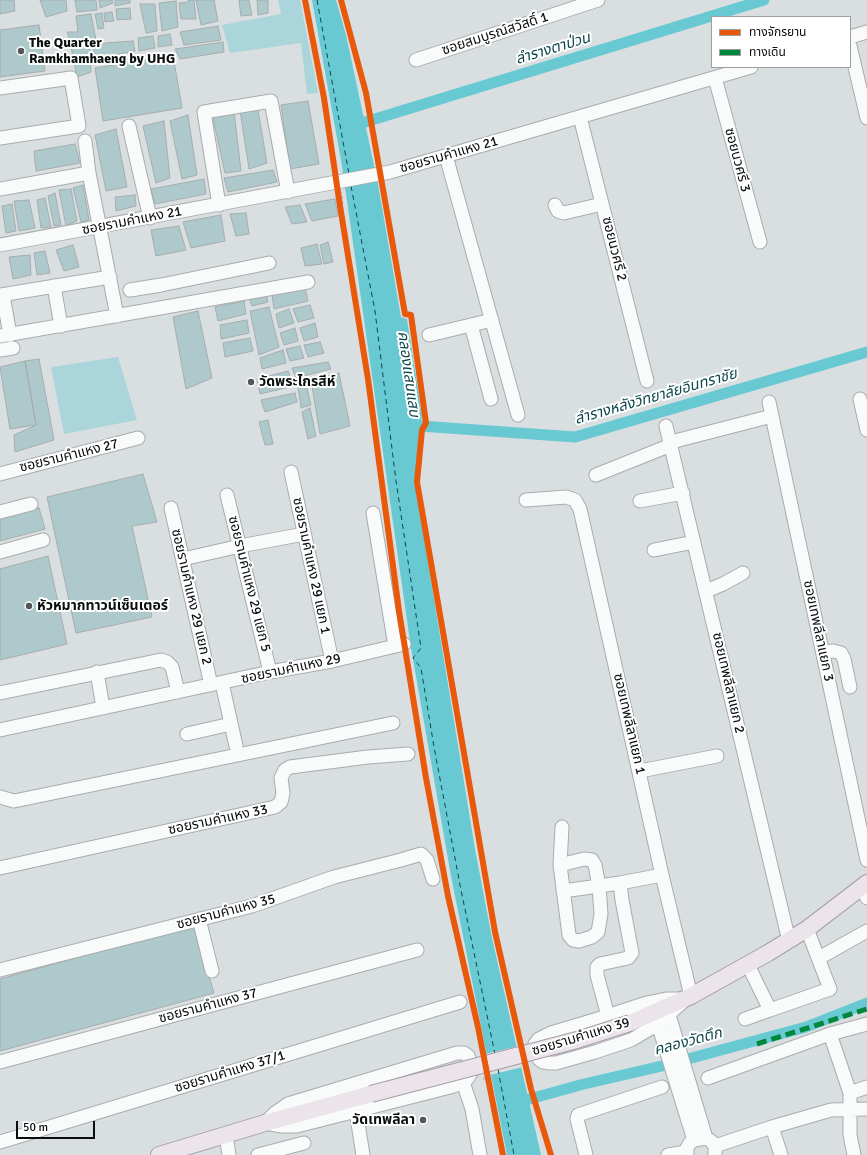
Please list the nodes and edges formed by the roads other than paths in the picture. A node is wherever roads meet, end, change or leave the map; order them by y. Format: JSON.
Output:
{"nodes":[{"id":1,"x":598,"y":0,"type":"edge"},
{"id":2,"x":867,"y":32,"type":"edge"},
{"id":3,"x":851,"y":37,"type":"edge"},
{"id":4,"x":851,"y":50,"type":"edge"},
{"id":5,"x":416,"y":60,"type":"dead end"},
{"id":6,"x":748,"y":68,"type":"edge"},
{"id":7,"x":715,"y":78,"type":"junction"},
{"id":8,"x":0,"y":88,"type":"edge"},
{"id":9,"x":580,"y":117,"type":"junction"},
{"id":10,"x":867,"y":118,"type":"edge"},
{"id":11,"x":129,"y":126,"type":"dead end"},
{"id":12,"x":0,"y":138,"type":"edge"},
{"id":13,"x":84,"y":141,"type":"dead end"},
{"id":14,"x":446,"y":156,"type":"junction"},
{"id":15,"x":89,"y":173,"type":"junction"},
{"id":16,"x":0,"y":189,"type":"edge"},
{"id":17,"x":288,"y":192,"type":"junction"},
{"id":18,"x":602,"y":204,"type":"junction"},
{"id":19,"x":219,"y":205,"type":"junction"},
{"id":20,"x":555,"y":205,"type":"dead end"},
{"id":21,"x":150,"y":218,"type":"junction"},
{"id":22,"x":100,"y":227,"type":"junction"},
{"id":23,"x":760,"y":242,"type":"dead end"},
{"id":24,"x":0,"y":245,"type":"edge"},
{"id":25,"x":269,"y":263,"type":"dead end"},
{"id":26,"x":110,"y":277,"type":"junction"},
{"id":27,"x":308,"y":282,"type":"dead end"},
{"id":28,"x":161,"y":285,"type":"junction"},
{"id":29,"x":54,"y":286,"type":"junction"},
{"id":30,"x":130,"y":290,"type":"dead end"},
{"id":31,"x":2,"y":295,"type":"edge"},
{"id":32,"x":164,"y":307,"type":"junction"},
{"id":33,"x":117,"y":316,"type":"junction"},
{"id":34,"x":492,"y":320,"type":"junction"},
{"id":35,"x":470,"y":325,"type":"junction"},
{"id":36,"x":61,"y":326,"type":"junction"},
{"id":37,"x":429,"y":335,"type":"dead end"},
{"id":38,"x":5,"y":336,"type":"edge"},
{"id":39,"x":13,"y":348,"type":"dead end"},
{"id":40,"x":0,"y":350,"type":"edge"},
{"id":41,"x":646,"y":381,"type":"dead end"},
{"id":42,"x":491,"y":399,"type":"dead end"},
{"id":43,"x":860,"y":399,"type":"dead end"},
{"id":44,"x":769,"y":402,"type":"dead end"},
{"id":45,"x":518,"y":415,"type":"dead end"},
{"id":46,"x":772,"y":416,"type":"junction"},
{"id":47,"x":866,"y":421,"type":"edge"},
{"id":48,"x":666,"y":426,"type":"dead end"},
{"id":49,"x":138,"y":438,"type":"dead end"},
{"id":50,"x":671,"y":443,"type":"junction"},
{"id":51,"x":291,"y":472,"type":"dead end"},
{"id":52,"x":0,"y":474,"type":"edge"},
{"id":53,"x":596,"y":476,"type":"dead end"},
{"id":54,"x":683,"y":493,"type":"junction"},
{"id":55,"x":227,"y":495,"type":"dead end"},
{"id":56,"x":526,"y":500,"type":"dead end"},
{"id":57,"x":640,"y":501,"type":"dead end"},
{"id":58,"x":31,"y":504,"type":"dead end"},
{"id":59,"x":171,"y":508,"type":"dead end"},
{"id":60,"x":0,"y":512,"type":"edge"},
{"id":61,"x":373,"y":513,"type":"dead end"},
{"id":62,"x":304,"y":534,"type":"junction"},
{"id":63,"x":43,"y":540,"type":"dead end"},
{"id":64,"x":694,"y":542,"type":"junction"},
{"id":65,"x":240,"y":546,"type":"junction"},
{"id":66,"x":654,"y":550,"type":"dead end"},
{"id":67,"x":0,"y":552,"type":"edge"},
{"id":68,"x":183,"y":559,"type":"junction"},
{"id":69,"x":743,"y":574,"type":"dead end"},
{"id":70,"x":706,"y":591,"type":"junction"},
{"id":71,"x":822,"y":652,"type":"junction"},
{"id":72,"x":332,"y":660,"type":"junction"},
{"id":73,"x":97,"y":672,"type":"junction"},
{"id":74,"x":270,"y":672,"type":"junction"},
{"id":75,"x":216,"y":684,"type":"junction"},
{"id":76,"x":850,"y":687,"type":"dead end"},
{"id":77,"x":178,"y":692,"type":"junction"},
{"id":78,"x":0,"y":693,"type":"edge"},
{"id":79,"x":103,"y":708,"type":"junction"},
{"id":80,"x":393,"y":723,"type":"dead end"},
{"id":81,"x":231,"y":724,"type":"junction"},
{"id":82,"x":0,"y":730,"type":"edge"},
{"id":83,"x":187,"y":734,"type":"dead end"},
{"id":84,"x":236,"y":746,"type":"dead end"},
{"id":85,"x":408,"y":754,"type":"dead end"},
{"id":86,"x":717,"y":756,"type":"dead end"},
{"id":87,"x":640,"y":771,"type":"junction"},
{"id":88,"x":0,"y":797,"type":"edge"},
{"id":89,"x":562,"y":827,"type":"dead end"},
{"id":90,"x":867,"y":860,"type":"edge"},
{"id":91,"x":560,"y":865,"type":"junction"},
{"id":92,"x":0,"y":868,"type":"edge"},
{"id":93,"x":662,"y":874,"type":"junction"},
{"id":94,"x":433,"y":879,"type":"dead end"},
{"id":95,"x":620,"y":883,"type":"junction"},
{"id":96,"x":599,"y":886,"type":"junction"},
{"id":97,"x":865,"y":889,"type":"edge"},
{"id":98,"x":563,"y":892,"type":"junction"},
{"id":99,"x":198,"y":919,"type":"junction"},
{"id":100,"x":807,"y":929,"type":"junction"},
{"id":101,"x":867,"y":931,"type":"edge"},
{"id":102,"x":789,"y":941,"type":"junction"},
{"id":103,"x":417,"y":950,"type":"dead end"},
{"id":104,"x":819,"y":958,"type":"junction"},
{"id":105,"x":748,"y":965,"type":"junction"},
{"id":106,"x":0,"y":970,"type":"edge"},
{"id":107,"x":212,"y":971,"type":"dead end"},
{"id":108,"x":688,"y":998,"type":"junction"},
{"id":109,"x":460,"y":1002,"type":"dead end"},
{"id":110,"x":770,"y":1010,"type":"junction"},
{"id":111,"x":669,"y":1015,"type":"junction"},
{"id":112,"x":608,"y":1016,"type":"junction"},
{"id":113,"x":746,"y":1019,"type":"dead end"},
{"id":114,"x":658,"y":1024,"type":"junction"},
{"id":115,"x":867,"y":1024,"type":"edge"},
{"id":116,"x":830,"y":1034,"type":"junction"},
{"id":117,"x":0,"y":1062,"type":"edge"},
{"id":118,"x":688,"y":1076,"type":"junction"},
{"id":119,"x":708,"y":1078,"type":"dead end"},
{"id":120,"x":674,"y":1079,"type":"junction"},
{"id":121,"x":463,"y":1082,"type":"junction"},
{"id":122,"x":662,"y":1087,"type":"dead end"},
{"id":123,"x":867,"y":1087,"type":"edge"},
{"id":124,"x":850,"y":1093,"type":"junction"},
{"id":125,"x":850,"y":1109,"type":"junction"},
{"id":126,"x":867,"y":1109,"type":"edge"},
{"id":127,"x":356,"y":1111,"type":"junction"},
{"id":128,"x":265,"y":1123,"type":"junction"},
{"id":129,"x":772,"y":1127,"type":"junction"},
{"id":130,"x":226,"y":1134,"type":"junction"},
{"id":131,"x":0,"y":1142,"type":"edge"},
{"id":132,"x":304,"y":1143,"type":"dead end"},
{"id":133,"x":707,"y":1145,"type":"edge"},
{"id":134,"x":687,"y":1154,"type":"edge"},
{"id":135,"x":159,"y":1155,"type":"edge"},
{"id":136,"x":229,"y":1155,"type":"edge"},
{"id":137,"x":258,"y":1155,"type":"edge"},
{"id":138,"x":363,"y":1155,"type":"edge"},
{"id":139,"x":480,"y":1155,"type":"edge"},
{"id":140,"x":586,"y":1155,"type":"edge"},
{"id":141,"x":668,"y":1155,"type":"edge"},
{"id":142,"x":781,"y":1155,"type":"edge"},
{"id":143,"x":854,"y":1155,"type":"edge"}],
"edges":[{"from":1,"to":5,"type":"street","name":"ซอยสมบูรณ์สวัสดิ์ 1"},
{"from":2,"to":3,"type":"street"},
{"from":4,"to":10,"type":"street"},
{"from":6,"to":7,"type":"street","name":"ซอยรามคำแหง 21"},
{"from":7,"to":9,"type":"street","name":"ซอยรามคำแหง 21"},
{"from":7,"to":23,"type":"street","name":"ซอยนวศรี 3"},
{"from":8,"to":12,"type":"street"},
{"from":9,"to":14,"type":"street","name":"ซอยรามคำแหง 21"},
{"from":9,"to":18,"type":"street","name":"ซอยนวศรี 2"},
{"from":11,"to":21,"type":"street"},
{"from":13,"to":15,"type":"street"},
{"from":14,"to":17,"type":"street","name":"ซอยรามคำแหง 21"},
{"from":14,"to":34,"type":"street"},
{"from":15,"to":16,"type":"street"},
{"from":15,"to":22,"type":"street"},
{"from":17,"to":19,"type":"street","name":"ซอยรามคำแหง 21"},
{"from":17,"to":19,"type":"street"},
{"from":18,"to":20,"type":"street"},
{"from":18,"to":41,"type":"street","name":"ซอยนวศรี 2"},
{"from":19,"to":21,"type":"street","name":"ซอยรามคำแหง 21"},
{"from":21,"to":22,"type":"street","name":"ซอยรามคำแหง 21"},
{"from":22,"to":24,"type":"street","name":"ซอยรามคำแหง 21"},
{"from":22,"to":26,"type":"street"},
{"from":25,"to":28,"type":"street"},
{"from":26,"to":29,"type":"street"},
{"from":26,"to":33,"type":"street"},
{"from":27,"to":32,"type":"street"},
{"from":28,"to":30,"type":"street"},
{"from":28,"to":32,"type":"street"},
{"from":29,"to":31,"type":"street"},
{"from":29,"to":36,"type":"street"},
{"from":31,"to":38,"type":"street"},
{"from":32,"to":33,"type":"street"},
{"from":33,"to":36,"type":"street"},
{"from":34,"to":35,"type":"street"},
{"from":34,"to":45,"type":"street"},
{"from":35,"to":37,"type":"street"},
{"from":35,"to":42,"type":"street"},
{"from":36,"to":38,"type":"street"},
{"from":39,"to":40,"type":"street"},
{"from":43,"to":47,"type":"street"},
{"from":44,"to":46,"type":"street","name":"ซอยเทพลีลาแยก 3"},
{"from":46,"to":50,"type":"street"},
{"from":46,"to":71,"type":"street","name":"ซอยเทพลีลาแยก 3"},
{"from":48,"to":50,"type":"street","name":"ซอยเทพลีลาแยก 2"},
{"from":49,"to":52,"type":"street","name":"ซอยรามคำแหง 27"},
{"from":50,"to":53,"type":"street"},
{"from":50,"to":54,"type":"street","name":"ซอยเทพลีลาแยก 2"},
{"from":51,"to":62,"type":"street","name":"ซอยรามคำแหง 29 แยก 1"},
{"from":54,"to":57,"type":"street"},
{"from":54,"to":64,"type":"street","name":"ซอยเทพลีลาแยก 2"},
{"from":55,"to":65,"type":"street","name":"ซอยรามคำแหง 29 แยก 5"},
{"from":56,"to":87,"type":"street","name":"ซอยเทพลีลาแยก 1"},
{"from":58,"to":60,"type":"street"},
{"from":59,"to":68,"type":"street","name":"ซอยรามคำแหง 29 แยก 2"},
{"from":61,"to":72,"type":"street","name":"ซอยรามคำแหง 29"},
{"from":62,"to":65,"type":"street"},
{"from":62,"to":72,"type":"street","name":"ซอยรามคำแหง 29 แยก 1"},
{"from":63,"to":67,"type":"street"},
{"from":64,"to":66,"type":"street"},
{"from":64,"to":70,"type":"street","name":"ซอยเทพลีลาแยก 2"},
{"from":65,"to":68,"type":"street"},
{"from":65,"to":74,"type":"street","name":"ซอยรามคำแหง 29 แยก 5"},
{"from":68,"to":75,"type":"street","name":"ซอยรามคำแหง 29 แยก 2"},
{"from":69,"to":70,"type":"street"},
{"from":70,"to":102,"type":"street","name":"ซอยเทพลีลาแยก 2"},
{"from":71,"to":76,"type":"street"},
{"from":71,"to":90,"type":"street","name":"ซอยเทพลีลาแยก 3"},
{"from":72,"to":74,"type":"street","name":"ซอยรามคำแหง 29"},
{"from":73,"to":77,"type":"street"},
{"from":73,"to":78,"type":"street"},
{"from":73,"to":79,"type":"street"},
{"from":74,"to":75,"type":"street","name":"ซอยรามคำแหง 29"},
{"from":75,"to":77,"type":"street","name":"ซอยรามคำแหง 29"},
{"from":75,"to":81,"type":"street","name":"ซอยรามคำแหง 29 แยก 2"},
{"from":77,"to":79,"type":"street","name":"ซอยรามคำแหง 29"},
{"from":79,"to":82,"type":"street","name":"ซอยรามคำแหง 29"},
{"from":80,"to":88,"type":"street"},
{"from":81,"to":83,"type":"street"},
{"from":81,"to":84,"type":"street","name":"ซอยรามคำแหง 29 แยก 2"},
{"from":85,"to":92,"type":"street","name":"ซอยรามคำแหง 33"},
{"from":86,"to":87,"type":"street"},
{"from":87,"to":93,"type":"street","name":"ซอยเทพลีลาแยก 1"},
{"from":89,"to":91,"type":"street"},
{"from":91,"to":96,"type":"street"},
{"from":91,"to":98,"type":"street"},
{"from":93,"to":95,"type":"street"},
{"from":93,"to":108,"type":"street","name":"ซอยเทพลีลาแยก 1"},
{"from":94,"to":99,"type":"street","name":"ซอยรามคำแหง 35"},
{"from":95,"to":96,"type":"street"},
{"from":95,"to":112,"type":"street"},
{"from":96,"to":98,"type":"street"},
{"from":96,"to":98,"type":"street"},
{"from":97,"to":100,"type":"main road","name":"ซอยรามคำแหง 39"},
{"from":99,"to":106,"type":"street","name":"ซอยรามคำแหง 35"},
{"from":99,"to":107,"type":"street"},
{"from":100,"to":102,"type":"main road","name":"ซอยรามคำแหง 39"},
{"from":100,"to":104,"type":"street"},
{"from":101,"to":104,"type":"street"},
{"from":102,"to":105,"type":"main road","name":"ซอยรามคำแหง 39"},
{"from":103,"to":117,"type":"street","name":"ซอยรามคำแหง 37"},
{"from":104,"to":110,"type":"street"},
{"from":105,"to":108,"type":"main road","name":"ซอยรามคำแหง 39"},
{"from":105,"to":110,"type":"street"},
{"from":108,"to":111,"type":"street"},
{"from":108,"to":112,"type":"street"},
{"from":108,"to":128,"type":"main road","name":"ซอยรามคำแหง 39","bridge":true},
{"from":109,"to":131,"type":"street","name":"ซอยรามคำแหง 37/1"},
{"from":110,"to":113,"type":"street"},
{"from":111,"to":114,"type":"street"},
{"from":111,"to":118,"type":"street"},
{"from":112,"to":114,"type":"street"},
{"from":114,"to":120,"type":"street"},
{"from":115,"to":116,"type":"street"},
{"from":116,"to":119,"type":"street"},
{"from":116,"to":124,"type":"street"},
{"from":118,"to":120,"type":"street"},
{"from":118,"to":133,"type":"street"},
{"from":120,"to":133,"type":"street"},
{"from":121,"to":127,"type":"street","name":"ซอยรามคำแหง 39"},
{"from":121,"to":128,"type":"street","name":"ซอยรามคำแหง 39"},
{"from":121,"to":139,"type":"street"},
{"from":122,"to":140,"type":"street"},
{"from":123,"to":124,"type":"street"},
{"from":124,"to":125,"type":"street"},
{"from":125,"to":126,"type":"street"},
{"from":125,"to":129,"type":"street"},
{"from":125,"to":143,"type":"street"},
{"from":127,"to":128,"type":"street","name":"ซอยรามคำแหง 39"},
{"from":127,"to":138,"type":"street"},
{"from":128,"to":130,"type":"main road","name":"ซอยรามคำแหง 39"},
{"from":129,"to":133,"type":"street"},
{"from":129,"to":142,"type":"street"},
{"from":130,"to":135,"type":"main road","name":"ซอยรามคำแหง 39"},
{"from":130,"to":136,"type":"street"},
{"from":132,"to":137,"type":"street"},
{"from":133,"to":134,"type":"street"},
{"from":134,"to":141,"type":"street"}]}
